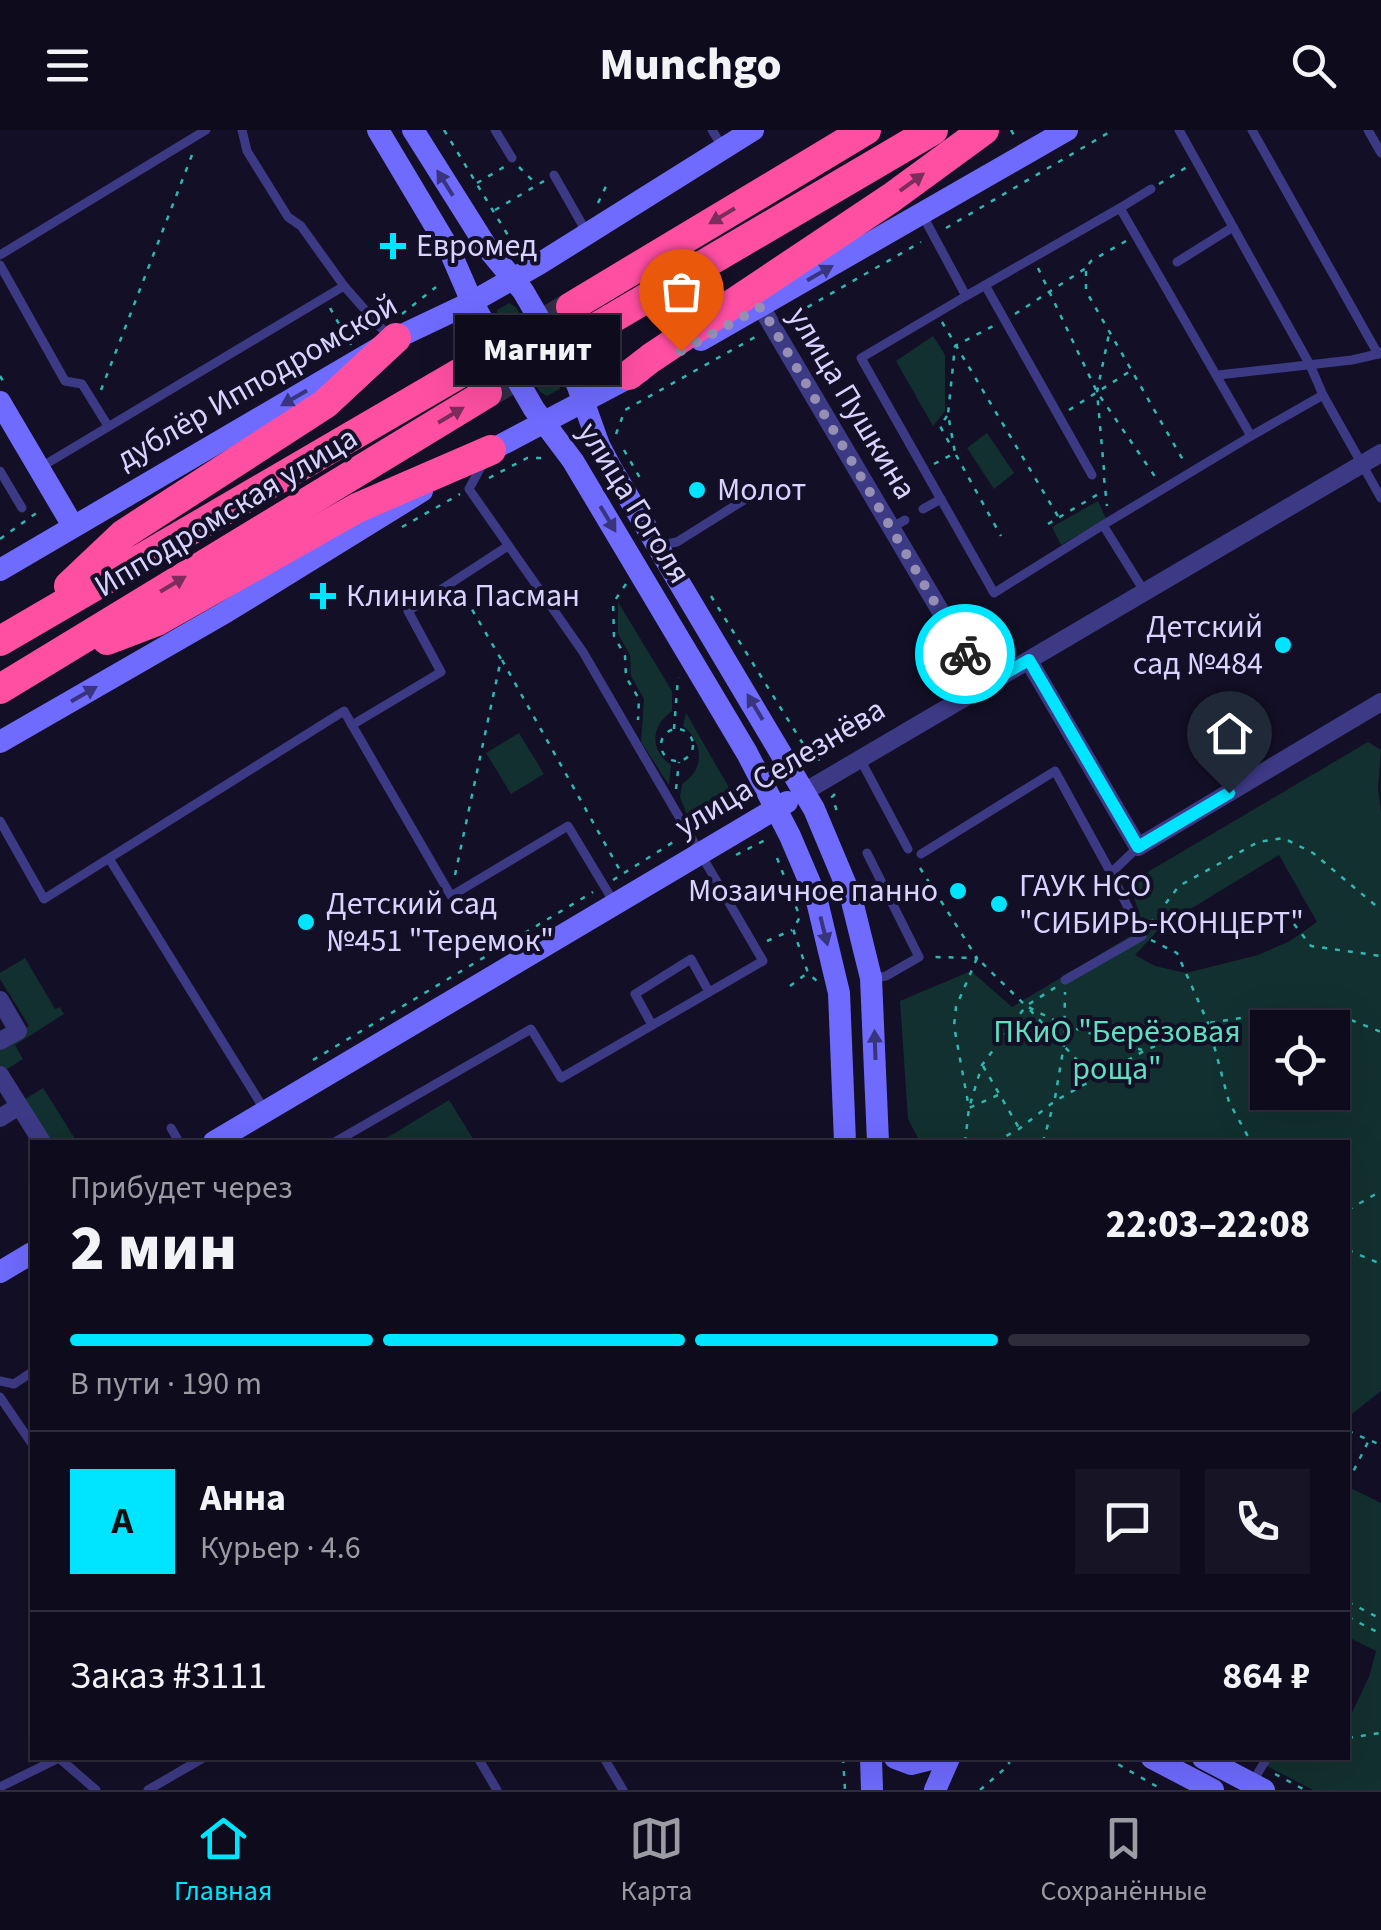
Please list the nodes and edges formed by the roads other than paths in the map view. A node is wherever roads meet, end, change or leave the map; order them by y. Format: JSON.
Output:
{"nodes":[{"id":1,"x":242,"y":130,"type":"edge"},
{"id":2,"x":378,"y":130,"type":"edge"},
{"id":3,"x":413,"y":130,"type":"edge"},
{"id":4,"x":495,"y":130,"type":"edge"},
{"id":5,"x":753,"y":130,"type":"edge"},
{"id":6,"x":866,"y":130,"type":"edge"},
{"id":7,"x":934,"y":130,"type":"edge"},
{"id":8,"x":984,"y":130,"type":"edge"},
{"id":9,"x":1067,"y":130,"type":"edge"},
{"id":10,"x":1179,"y":130,"type":"edge"},
{"id":11,"x":1252,"y":130,"type":"edge"},
{"id":12,"x":1368,"y":130,"type":"edge"},
{"id":13,"x":203,"y":132,"type":"edge"},
{"id":14,"x":718,"y":139,"type":"edge"},
{"id":15,"x":1381,"y":154,"type":"edge"},
{"id":16,"x":512,"y":158,"type":"dead end"},
{"id":17,"x":554,"y":175,"type":"road end"},
{"id":18,"x":1151,"y":189,"type":"road end"},
{"id":19,"x":1120,"y":208,"type":"junction"},
{"id":20,"x":590,"y":224,"type":"junction"},
{"id":21,"x":928,"y":225,"type":"junction"},
{"id":22,"x":1233,"y":226,"type":"junction"},
{"id":23,"x":0,"y":256,"type":"edge"},
{"id":24,"x":1176,"y":262,"type":"dead end"},
{"id":25,"x":0,"y":266,"type":"edge"},
{"id":26,"x":513,"y":278,"type":"junction"},
{"id":27,"x":344,"y":286,"type":"junction"},
{"id":28,"x":985,"y":286,"type":"junction"},
{"id":29,"x":966,"y":296,"type":"junction"},
{"id":30,"x":476,"y":308,"type":"junction"},
{"id":31,"x":766,"y":318,"type":"junction"},
{"id":32,"x":396,"y":338,"type":"junction"},
{"id":33,"x":1380,"y":353,"type":"edge"},
{"id":34,"x":1310,"y":365,"type":"junction"},
{"id":35,"x":472,"y":366,"type":"tunnel mouth"},
{"id":36,"x":1218,"y":375,"type":"junction"},
{"id":37,"x":614,"y":377,"type":"junction"},
{"id":38,"x":487,"y":394,"type":"tunnel mouth"},
{"id":39,"x":1323,"y":395,"type":"junction"},
{"id":40,"x":583,"y":400,"type":"junction"},
{"id":41,"x":0,"y":402,"type":"edge"},
{"id":42,"x":544,"y":421,"type":"junction"},
{"id":43,"x":108,"y":426,"type":"junction"},
{"id":44,"x":1251,"y":436,"type":"junction"},
{"id":45,"x":491,"y":450,"type":"junction"},
{"id":46,"x":1381,"y":453,"type":"edge"},
{"id":47,"x":1360,"y":466,"type":"junction"},
{"id":48,"x":39,"y":468,"type":"junction"},
{"id":49,"x":0,"y":471,"type":"edge"},
{"id":50,"x":1092,"y":475,"type":"dead end"},
{"id":51,"x":768,"y":485,"type":"dead end"},
{"id":52,"x":1381,"y":498,"type":"edge"},
{"id":53,"x":941,"y":499,"type":"junction"},
{"id":54,"x":22,"y":508,"type":"dead end"},
{"id":55,"x":924,"y":509,"type":"dead end"},
{"id":56,"x":1103,"y":525,"type":"junction"},
{"id":57,"x":73,"y":526,"type":"junction"},
{"id":58,"x":658,"y":545,"type":"junction"},
{"id":59,"x":508,"y":546,"type":"junction"},
{"id":60,"x":0,"y":570,"type":"edge"},
{"id":61,"x":1144,"y":591,"type":"junction"},
{"id":62,"x":30,"y":623,"type":"junction"},
{"id":63,"x":0,"y":641,"type":"edge"},
{"id":64,"x":1029,"y":660,"type":"junction"},
{"id":65,"x":43,"y":664,"type":"junction"},
{"id":66,"x":984,"y":685,"type":"junction"},
{"id":67,"x":0,"y":689,"type":"edge"},
{"id":68,"x":1381,"y":702,"type":"edge"},
{"id":69,"x":352,"y":725,"type":"junction"},
{"id":70,"x":0,"y":742,"type":"edge"},
{"id":71,"x":860,"y":759,"type":"junction"},
{"id":72,"x":804,"y":792,"type":"junction"},
{"id":73,"x":777,"y":807,"type":"junction"},
{"id":74,"x":0,"y":821,"type":"edge"},
{"id":75,"x":1138,"y":847,"type":"junction"},
{"id":76,"x":908,"y":850,"type":"road end"},
{"id":77,"x":699,"y":852,"type":"junction"},
{"id":78,"x":868,"y":853,"type":"dead end"},
{"id":79,"x":921,"y":854,"type":"dead end"},
{"id":80,"x":110,"y":860,"type":"junction"},
{"id":81,"x":1111,"y":874,"type":"junction"},
{"id":82,"x":609,"y":895,"type":"junction"},
{"id":83,"x":871,"y":978,"type":"junction"},
{"id":84,"x":1065,"y":980,"type":"road end"},
{"id":85,"x":709,"y":992,"type":"junction"},
{"id":86,"x":0,"y":1000,"type":"edge"},
{"id":87,"x":652,"y":1025,"type":"junction"},
{"id":88,"x":0,"y":1042,"type":"edge"},
{"id":89,"x":0,"y":1075,"type":"edge"},
{"id":90,"x":19,"y":1106,"type":"junction"},
{"id":91,"x":266,"y":1112,"type":"junction"},
{"id":92,"x":0,"y":1118,"type":"edge"},
{"id":93,"x":171,"y":1128,"type":"dead end"},
{"id":94,"x":41,"y":1140,"type":"edge"},
{"id":95,"x":178,"y":1140,"type":"edge"},
{"id":96,"x":217,"y":1140,"type":"edge"},
{"id":97,"x":339,"y":1140,"type":"edge"},
{"id":98,"x":845,"y":1140,"type":"edge"},
{"id":99,"x":878,"y":1140,"type":"edge"},
{"id":100,"x":30,"y":1254,"type":"edge"},
{"id":101,"x":0,"y":1272,"type":"edge"},
{"id":102,"x":30,"y":1373,"type":"edge"},
{"id":103,"x":0,"y":1381,"type":"edge"},
{"id":104,"x":0,"y":1397,"type":"edge"},
{"id":105,"x":30,"y":1441,"type":"edge"},
{"id":106,"x":54,"y":1760,"type":"edge"},
{"id":107,"x":60,"y":1760,"type":"edge"},
{"id":108,"x":200,"y":1760,"type":"edge"},
{"id":109,"x":479,"y":1760,"type":"edge"},
{"id":110,"x":605,"y":1760,"type":"edge"},
{"id":111,"x":870,"y":1760,"type":"edge"},
{"id":112,"x":900,"y":1760,"type":"edge"},
{"id":113,"x":927,"y":1760,"type":"edge"},
{"id":114,"x":948,"y":1760,"type":"edge"},
{"id":115,"x":1156,"y":1760,"type":"edge"},
{"id":116,"x":1211,"y":1760,"type":"edge"},
{"id":117,"x":1261,"y":1775,"type":"edge"},
{"id":118,"x":0,"y":1787,"type":"edge"},
{"id":119,"x":96,"y":1790,"type":"edge"},
{"id":120,"x":148,"y":1790,"type":"edge"},
{"id":121,"x":497,"y":1790,"type":"edge"},
{"id":122,"x":622,"y":1790,"type":"edge"},
{"id":123,"x":872,"y":1790,"type":"edge"},
{"id":124,"x":935,"y":1790,"type":"edge"},
{"id":125,"x":1213,"y":1790,"type":"edge"}],
"edges":[{"from":1,"to":27,"type":"lane"},
{"from":2,"to":30,"type":"street","name":"улица Гоголя"},
{"from":26,"to":3,"type":"street","name":"улица Гоголя","one_way":true},
{"from":4,"to":16,"type":"lane"},
{"from":5,"to":14,"type":"street","name":"дублёр Ипподромской"},
{"from":6,"to":7,"type":"highway","one_way":true},
{"from":37,"to":8,"type":"highway","one_way":true},
{"from":9,"to":21,"type":"street"},
{"from":10,"to":22,"type":"lane"},
{"from":11,"to":33,"type":"lane"},
{"from":12,"to":15,"type":"lane"},
{"from":13,"to":23,"type":"lane"},
{"from":14,"to":20,"type":"street","name":"дублёр Ипподромской"},
{"from":17,"to":20,"type":"lane"},
{"from":18,"to":19,"type":"lane"},
{"from":19,"to":28,"type":"lane"},
{"from":19,"to":36,"type":"lane"},
{"from":20,"to":26,"type":"street","name":"дублёр Ипподромской"},
{"from":21,"to":29,"type":"lane"},
{"from":31,"to":21,"type":"street","one_way":true},
{"from":22,"to":24,"type":"lane"},
{"from":22,"to":34,"type":"lane"},
{"from":25,"to":43,"type":"lane"},
{"from":26,"to":30,"type":"street","name":"дублёр Ипподромской"},
{"from":26,"to":40,"type":"street","name":"улица Гоголя"},
{"from":27,"to":32,"type":"lane"},
{"from":27,"to":43,"type":"lane"},
{"from":28,"to":29,"type":"lane"},
{"from":28,"to":50,"type":"lane"},
{"from":29,"to":53,"type":"lane"},
{"from":30,"to":32,"type":"street","name":"дублёр Ипподромской"},
{"from":30,"to":42,"type":"street","name":"улица Гоголя"},
{"from":31,"to":37,"type":"street"},
{"from":31,"to":66,"type":"street","name":"улица Пушкина"},
{"from":32,"to":57,"type":"street","name":"дублёр Ипподромской","one_way":true},
{"from":32,"to":62,"type":"highway"},
{"from":33,"to":34,"type":"lane"},
{"from":34,"to":36,"type":"lane"},
{"from":34,"to":39,"type":"lane"},
{"from":35,"to":62,"type":"highway","name":"Ипподромская улица"},
{"from":36,"to":44,"type":"lane"},
{"from":37,"to":40,"type":"street"},
{"from":65,"to":38,"type":"highway","name":"Ипподромская улица","one_way":true},
{"from":39,"to":44,"type":"lane"},
{"from":39,"to":47,"type":"lane"},
{"from":40,"to":42,"type":"street"},
{"from":40,"to":58,"type":"street","name":"улица Гоголя"},
{"from":41,"to":48,"type":"street"},
{"from":42,"to":45,"type":"street"},
{"from":42,"to":73,"type":"street","name":"улица Гоголя","one_way":true},
{"from":43,"to":48,"type":"lane"},
{"from":44,"to":56,"type":"lane"},
{"from":45,"to":59,"type":"lane"},
{"from":45,"to":65,"type":"highway"},
{"from":70,"to":45,"type":"street","one_way":true},
{"from":46,"to":47,"type":"street","name":"улица Селезнёва"},
{"from":47,"to":52,"type":"lane"},
{"from":47,"to":61,"type":"street","name":"улица Селезнёва"},
{"from":48,"to":57,"type":"street"},
{"from":49,"to":54,"type":"lane"},
{"from":51,"to":58,"type":"lane"},
{"from":53,"to":55,"type":"lane"},
{"from":53,"to":56,"type":"lane"},
{"from":56,"to":61,"type":"lane"},
{"from":57,"to":60,"type":"street","name":"дублёр Ипподромской"},
{"from":72,"to":58,"type":"street","name":"улица Гоголя","one_way":true},
{"from":59,"to":69,"type":"lane"},
{"from":59,"to":77,"type":"lane"},
{"from":61,"to":64,"type":"street","name":"улица Селезнёва"},
{"from":62,"to":63,"type":"highway","name":"Ипподромская улица"},
{"from":64,"to":66,"type":"street","name":"улица Селезнёва"},
{"from":64,"to":75,"type":"street"},
{"from":65,"to":67,"type":"highway","name":"Ипподромская улица"},
{"from":66,"to":71,"type":"street","name":"улица Селезнёва"},
{"from":68,"to":75,"type":"street"},
{"from":69,"to":80,"type":"lane"},
{"from":69,"to":82,"type":"lane"},
{"from":71,"to":72,"type":"street","name":"улица Селезнёва"},
{"from":71,"to":76,"type":"lane"},
{"from":72,"to":73,"type":"street","name":"улица Селезнёва"},
{"from":72,"to":83,"type":"street","name":"улица Гоголя"},
{"from":73,"to":77,"type":"street","name":"улица Селезнёва"},
{"from":73,"to":98,"type":"street","name":"улица Гоголя","one_way":true},
{"from":74,"to":80,"type":"lane"},
{"from":75,"to":81,"type":"lane"},
{"from":77,"to":82,"type":"street","name":"улица Селезнёва"},
{"from":77,"to":85,"type":"lane"},
{"from":78,"to":83,"type":"lane"},
{"from":79,"to":81,"type":"lane"},
{"from":80,"to":91,"type":"lane"},
{"from":81,"to":84,"type":"lane"},
{"from":82,"to":91,"type":"street","name":"улица Селезнёва"},
{"from":99,"to":83,"type":"street","name":"улица Гоголя","one_way":true},
{"from":85,"to":87,"type":"lane"},
{"from":85,"to":87,"type":"lane"},
{"from":86,"to":88,"type":"street"},
{"from":87,"to":97,"type":"lane"},
{"from":89,"to":90,"type":"street"},
{"from":90,"to":92,"type":"street"},
{"from":90,"to":94,"type":"street"},
{"from":91,"to":96,"type":"street","name":"улица Селезнёва"},
{"from":93,"to":95,"type":"lane"},
{"from":100,"to":101,"type":"street"},
{"from":102,"to":103,"type":"lane"},
{"from":104,"to":105,"type":"lane"},
{"from":106,"to":118,"type":"lane"},
{"from":107,"to":119,"type":"lane"},
{"from":108,"to":120,"type":"lane"},
{"from":109,"to":121,"type":"lane"},
{"from":110,"to":122,"type":"lane"},
{"from":111,"to":123,"type":"street"},
{"from":112,"to":113,"type":"street"},
{"from":114,"to":124,"type":"street"},
{"from":115,"to":125,"type":"street"},
{"from":116,"to":117,"type":"street"}]}
